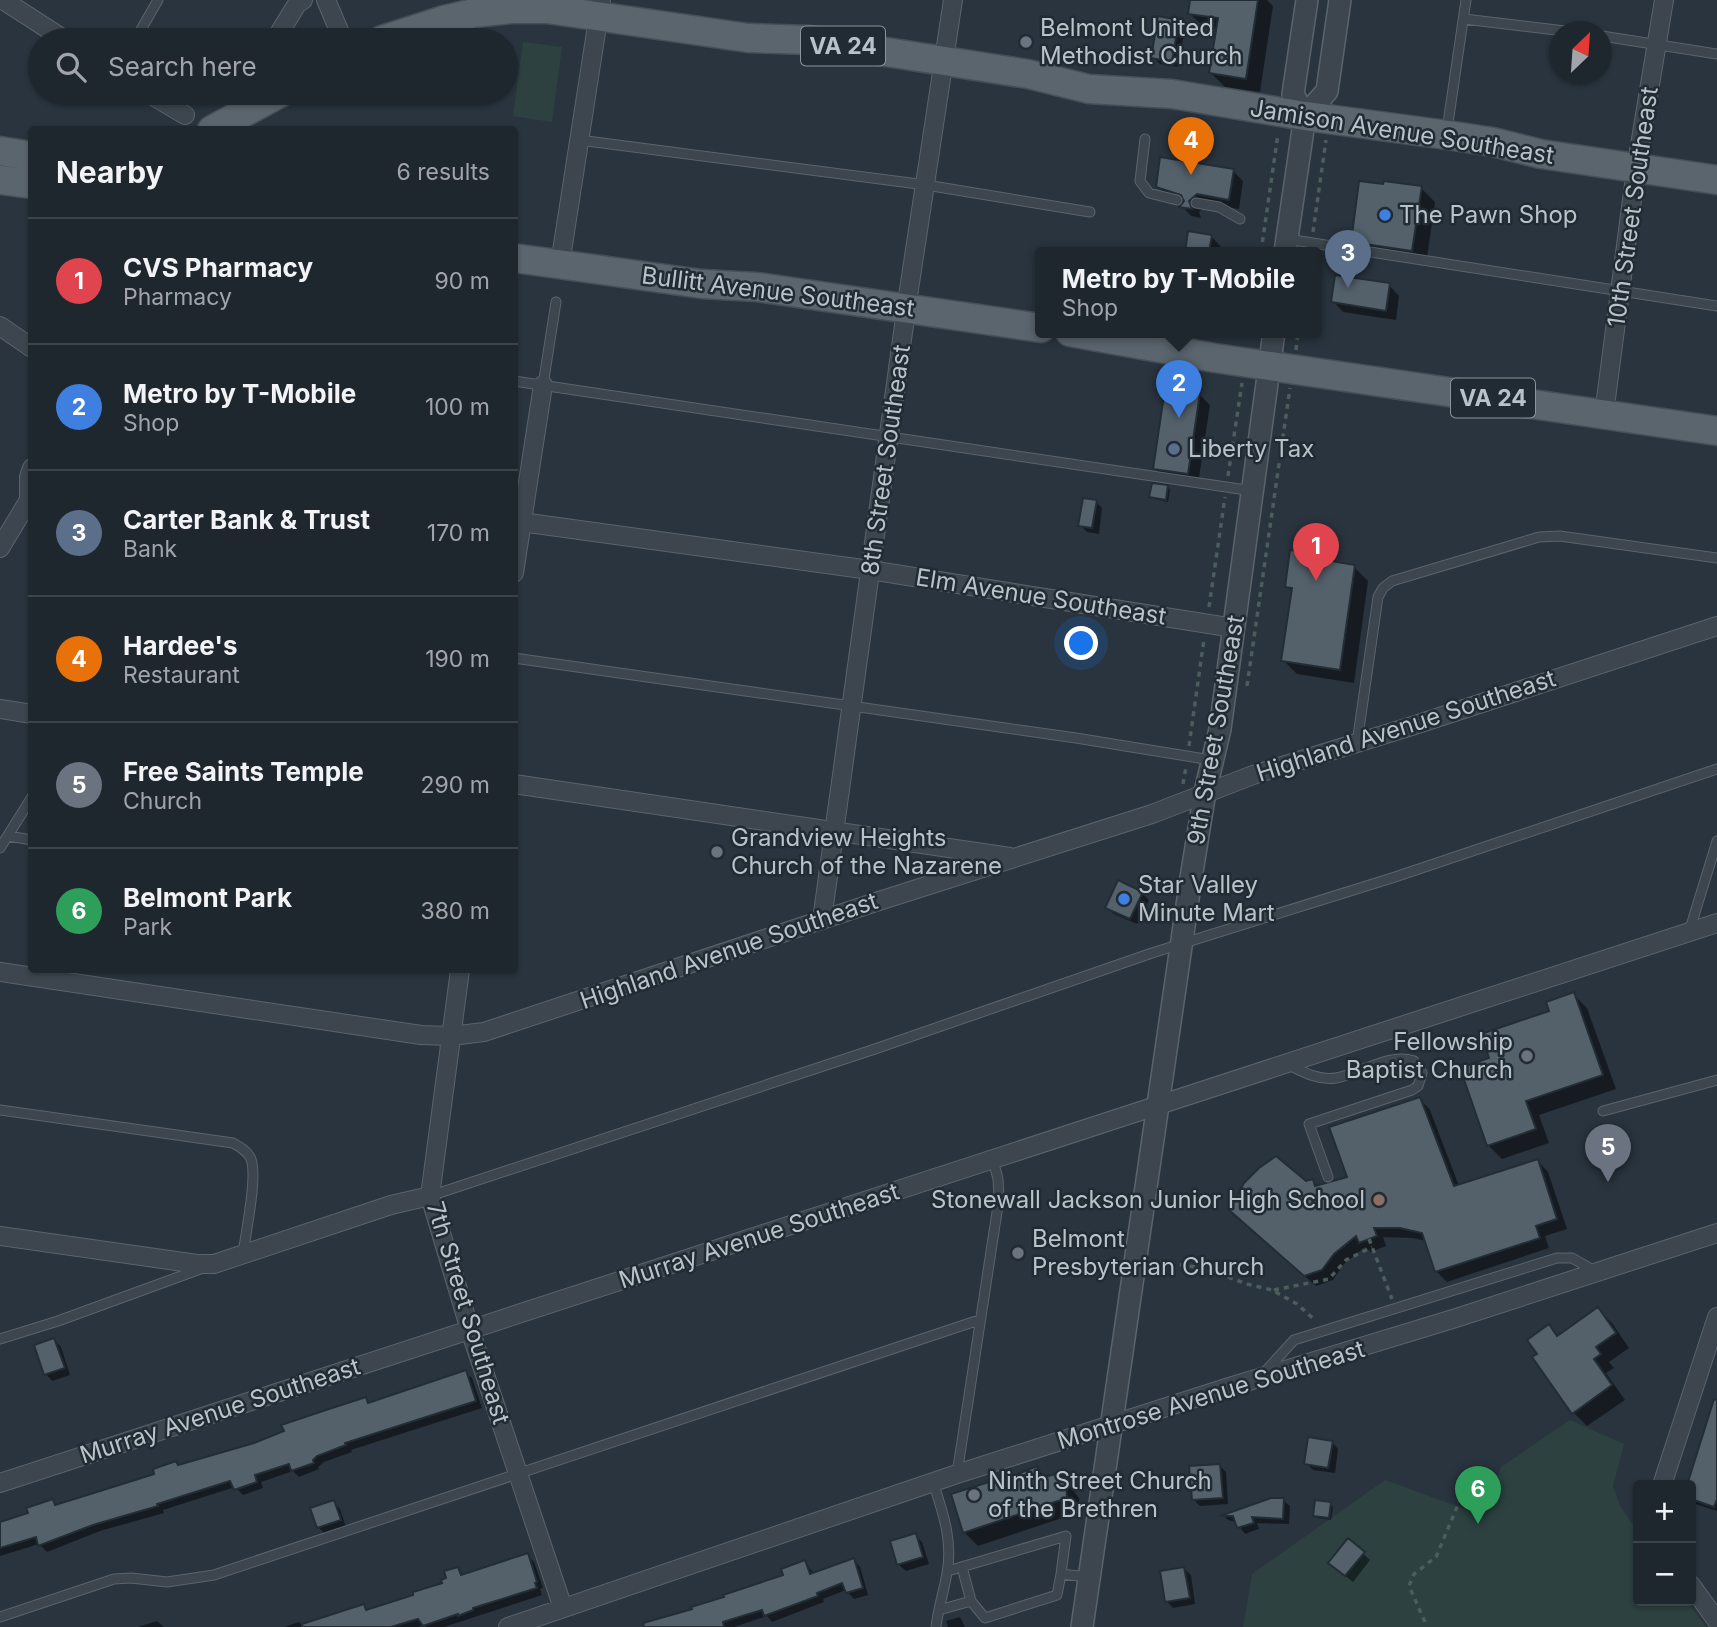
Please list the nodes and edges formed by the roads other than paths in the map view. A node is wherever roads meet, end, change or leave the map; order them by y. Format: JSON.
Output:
{"nodes":[{"id":1,"x":3,"y":0,"type":"edge"},
{"id":2,"x":158,"y":0,"type":"edge"},
{"id":3,"x":303,"y":0,"type":"edge"},
{"id":4,"x":326,"y":0,"type":"edge"},
{"id":5,"x":953,"y":0,"type":"edge"},
{"id":6,"x":1307,"y":0,"type":"edge"},
{"id":7,"x":1340,"y":0,"type":"edge"},
{"id":8,"x":1466,"y":0,"type":"edge"},
{"id":9,"x":1664,"y":0,"type":"edge"},
{"id":10,"x":599,"y":8,"type":"edge"},
{"id":11,"x":1464,"y":19,"type":"junction"},
{"id":12,"x":46,"y":28,"type":"edge"},
{"id":13,"x":142,"y":28,"type":"edge"},
{"id":14,"x":282,"y":28,"type":"edge"},
{"id":15,"x":339,"y":28,"type":"edge"},
{"id":16,"x":412,"y":28,"type":"edge"},
{"id":17,"x":1549,"y":29,"type":"edge"},
{"id":18,"x":1612,"y":38,"type":"edge"},
{"id":19,"x":1657,"y":45,"type":"junction"},
{"id":20,"x":1717,"y":54,"type":"edge"},
{"id":21,"x":944,"y":61,"type":"junction"},
{"id":22,"x":168,"y":105,"type":"edge"},
{"id":23,"x":257,"y":105,"type":"edge"},
{"id":24,"x":267,"y":105,"type":"edge"},
{"id":25,"x":185,"y":115,"type":"dead end"},
{"id":26,"x":1306,"y":116,"type":"junction"},
{"id":27,"x":219,"y":126,"type":"edge"},
{"id":28,"x":250,"y":126,"type":"edge"},
{"id":29,"x":1447,"y":135,"type":"junction"},
{"id":30,"x":1145,"y":139,"type":"dead end"},
{"id":31,"x":579,"y":140,"type":"junction"},
{"id":32,"x":0,"y":151,"type":"edge"},
{"id":33,"x":28,"y":155,"type":"edge"},
{"id":34,"x":1636,"y":169,"type":"junction"},
{"id":35,"x":0,"y":180,"type":"edge"},
{"id":36,"x":1717,"y":180,"type":"edge"},
{"id":37,"x":28,"y":184,"type":"edge"},
{"id":38,"x":926,"y":185,"type":"junction"},
{"id":39,"x":1177,"y":200,"type":"dead end"},
{"id":40,"x":1196,"y":204,"type":"dead end"},
{"id":41,"x":1090,"y":212,"type":"dead end"},
{"id":42,"x":1240,"y":219,"type":"dead end"},
{"id":43,"x":1286,"y":246,"type":"edge"},
{"id":44,"x":1322,"y":251,"type":"edge"},
{"id":45,"x":518,"y":259,"type":"edge"},
{"id":46,"x":560,"y":264,"type":"junction"},
{"id":47,"x":1621,"y":291,"type":"junction"},
{"id":48,"x":556,"y":302,"type":"dead end"},
{"id":49,"x":1717,"y":306,"type":"edge"},
{"id":50,"x":906,"y":308,"type":"junction"},
{"id":51,"x":0,"y":326,"type":"edge"},
{"id":52,"x":1035,"y":327,"type":"edge"},
{"id":53,"x":1106,"y":338,"type":"edge"},
{"id":54,"x":1273,"y":338,"type":"edge"},
{"id":55,"x":28,"y":345,"type":"edge"},
{"id":56,"x":1269,"y":365,"type":"junction"},
{"id":57,"x":518,"y":382,"type":"edge"},
{"id":58,"x":543,"y":386,"type":"junction"},
{"id":59,"x":1604,"y":414,"type":"junction"},
{"id":60,"x":1717,"y":431,"type":"edge"},
{"id":61,"x":889,"y":437,"type":"junction"},
{"id":62,"x":1252,"y":491,"type":"junction"},
{"id":63,"x":28,"y":502,"type":"edge"},
{"id":64,"x":518,"y":522,"type":"edge"},
{"id":65,"x":0,"y":548,"type":"edge"},
{"id":66,"x":1717,"y":558,"type":"edge"},
{"id":67,"x":870,"y":570,"type":"junction"},
{"id":68,"x":1717,"y":626,"type":"edge"},
{"id":69,"x":1234,"y":628,"type":"junction"},
{"id":70,"x":518,"y":658,"type":"edge"},
{"id":71,"x":853,"y":706,"type":"junction"},
{"id":72,"x":0,"y":709,"type":"edge"},
{"id":73,"x":28,"y":713,"type":"edge"},
{"id":74,"x":1357,"y":743,"type":"junction"},
{"id":75,"x":1213,"y":760,"type":"junction"},
{"id":76,"x":1717,"y":769,"type":"edge"},
{"id":77,"x":518,"y":785,"type":"edge"},
{"id":78,"x":1205,"y":792,"type":"junction"},
{"id":79,"x":28,"y":804,"type":"edge"},
{"id":80,"x":834,"y":831,"type":"junction"},
{"id":81,"x":8,"y":836,"type":"junction"},
{"id":82,"x":28,"y":839,"type":"edge"},
{"id":83,"x":1717,"y":841,"type":"edge"},
{"id":84,"x":0,"y":848,"type":"edge"},
{"id":85,"x":1013,"y":857,"type":"junction"},
{"id":86,"x":822,"y":920,"type":"junction"},
{"id":87,"x":1717,"y":923,"type":"edge"},
{"id":88,"x":1689,"y":932,"type":"junction"},
{"id":89,"x":1181,"y":945,"type":"junction"},
{"id":90,"x":0,"y":972,"type":"edge"},
{"id":91,"x":460,"y":973,"type":"edge"},
{"id":92,"x":451,"y":1036,"type":"junction"},
{"id":93,"x":1287,"y":1064,"type":"junction"},
{"id":94,"x":1717,"y":1080,"type":"edge"},
{"id":95,"x":1158,"y":1106,"type":"junction"},
{"id":96,"x":0,"y":1110,"type":"edge"},
{"id":97,"x":1603,"y":1111,"type":"dead end"},
{"id":98,"x":993,"y":1160,"type":"junction"},
{"id":99,"x":1328,"y":1177,"type":"dead end"},
{"id":100,"x":430,"y":1196,"type":"junction"},
{"id":101,"x":1717,"y":1233,"type":"edge"},
{"id":102,"x":0,"y":1236,"type":"edge"},
{"id":103,"x":243,"y":1255,"type":"junction"},
{"id":104,"x":214,"y":1264,"type":"junction"},
{"id":105,"x":1597,"y":1272,"type":"junction"},
{"id":106,"x":1717,"y":1317,"type":"edge"},
{"id":107,"x":979,"y":1320,"type":"junction"},
{"id":108,"x":470,"y":1330,"type":"junction"},
{"id":109,"x":0,"y":1339,"type":"edge"},
{"id":110,"x":1259,"y":1379,"type":"junction"},
{"id":111,"x":1111,"y":1426,"type":"junction"},
{"id":112,"x":957,"y":1474,"type":"junction"},
{"id":113,"x":519,"y":1475,"type":"junction"},
{"id":114,"x":1664,"y":1480,"type":"edge"},
{"id":115,"x":933,"y":1482,"type":"junction"},
{"id":116,"x":0,"y":1483,"type":"edge"},
{"id":117,"x":962,"y":1567,"type":"junction"},
{"id":118,"x":948,"y":1571,"type":"junction"},
{"id":119,"x":1060,"y":1574,"type":"junction"},
{"id":120,"x":1090,"y":1578,"type":"junction"},
{"id":121,"x":1696,"y":1592,"type":"edge"},
{"id":122,"x":971,"y":1601,"type":"junction"},
{"id":123,"x":564,"y":1608,"type":"junction"},
{"id":124,"x":939,"y":1610,"type":"junction"},
{"id":125,"x":0,"y":1617,"type":"edge"},
{"id":126,"x":1717,"y":1621,"type":"edge"},
{"id":127,"x":508,"y":1627,"type":"edge"},
{"id":128,"x":936,"y":1627,"type":"edge"},
{"id":129,"x":1082,"y":1627,"type":"edge"}],
"edges":[{"from":1,"to":12,"type":"street"},
{"from":2,"to":13,"type":"lane"},
{"from":3,"to":14,"type":"street"},
{"from":4,"to":15,"type":"street"},
{"from":5,"to":21,"type":"street","name":"8th Street Southeast"},
{"from":6,"to":26,"type":"street"},
{"from":7,"to":26,"type":"street"},
{"from":8,"to":11,"type":"lane"},
{"from":9,"to":19,"type":"street","name":"10th Street Southeast"},
{"from":10,"to":16,"type":"main road","name":"Jamison Avenue Southeast","number":"VA 24"},
{"from":10,"to":21,"type":"main road","name":"Jamison Avenue Southeast","number":"VA 24"},
{"from":10,"to":31,"type":"street"},
{"from":11,"to":17,"type":"lane"},
{"from":11,"to":29,"type":"lane"},
{"from":18,"to":19,"type":"lane"},
{"from":19,"to":20,"type":"lane"},
{"from":19,"to":34,"type":"street","name":"10th Street Southeast"},
{"from":21,"to":26,"type":"main road","name":"Jamison Avenue Southeast","number":"VA 24"},
{"from":21,"to":38,"type":"street","name":"8th Street Southeast"},
{"from":22,"to":25,"type":"street"},
{"from":23,"to":27,"type":"main road"},
{"from":24,"to":28,"type":"main road"},
{"from":26,"to":29,"type":"main road","name":"Jamison Avenue Southeast","number":"VA 24"},
{"from":26,"to":43,"type":"street"},
{"from":29,"to":34,"type":"main road","name":"Jamison Avenue Southeast","number":"VA 24"},
{"from":30,"to":39,"type":"lane"},
{"from":31,"to":38,"type":"lane"},
{"from":31,"to":46,"type":"street"},
{"from":32,"to":33,"type":"main road"},
{"from":34,"to":36,"type":"main road","name":"Jamison Avenue Southeast","number":"VA 24"},
{"from":34,"to":47,"type":"street","name":"10th Street Southeast"},
{"from":35,"to":37,"type":"main road"},
{"from":38,"to":41,"type":"lane"},
{"from":38,"to":50,"type":"street","name":"8th Street Southeast"},
{"from":40,"to":42,"type":"lane"},
{"from":44,"to":47,"type":"lane"},
{"from":45,"to":46,"type":"main road","name":"Bullitt Avenue Southeast"},
{"from":46,"to":50,"type":"main road","name":"Bullitt Avenue Southeast"},
{"from":47,"to":49,"type":"lane"},
{"from":47,"to":59,"type":"street","name":"10th Street Southeast"},
{"from":48,"to":58,"type":"lane"},
{"from":50,"to":52,"type":"main road","name":"Bullitt Avenue Southeast"},
{"from":50,"to":61,"type":"street","name":"8th Street Southeast"},
{"from":51,"to":55,"type":"street"},
{"from":53,"to":56,"type":"main road","number":"VA 24"},
{"from":54,"to":56,"type":"street","name":"9th Street Southeast"},
{"from":56,"to":59,"type":"main road","number":"VA 24"},
{"from":56,"to":62,"type":"street","name":"9th Street Southeast"},
{"from":57,"to":58,"type":"lane"},
{"from":58,"to":61,"type":"lane"},
{"from":58,"to":64,"type":"street"},
{"from":59,"to":60,"type":"main road","number":"VA 24"},
{"from":61,"to":62,"type":"lane"},
{"from":61,"to":67,"type":"street","name":"8th Street Southeast"},
{"from":62,"to":69,"type":"street","name":"9th Street Southeast"},
{"from":63,"to":65,"type":"street"},
{"from":64,"to":67,"type":"street","name":"Elm Avenue Southeast"},
{"from":66,"to":74,"type":"lane"},
{"from":67,"to":69,"type":"street","name":"Elm Avenue Southeast"},
{"from":67,"to":71,"type":"street","name":"8th Street Southeast"},
{"from":68,"to":74,"type":"street","name":"Highland Avenue Southeast"},
{"from":69,"to":75,"type":"street","name":"9th Street Southeast"},
{"from":70,"to":71,"type":"lane"},
{"from":71,"to":75,"type":"lane"},
{"from":71,"to":80,"type":"street","name":"8th Street Southeast"},
{"from":72,"to":73,"type":"street"},
{"from":74,"to":78,"type":"street","name":"Highland Avenue Southeast"},
{"from":75,"to":78,"type":"street","name":"9th Street Southeast"},
{"from":76,"to":89,"type":"lane"},
{"from":77,"to":80,"type":"street"},
{"from":78,"to":85,"type":"street","name":"Highland Avenue Southeast"},
{"from":78,"to":89,"type":"street","name":"9th Street Southeast"},
{"from":79,"to":81,"type":"lane"},
{"from":80,"to":85,"type":"street"},
{"from":80,"to":86,"type":"street","name":"8th Street Southeast"},
{"from":81,"to":82,"type":"lane"},
{"from":81,"to":84,"type":"lane"},
{"from":83,"to":88,"type":"lane"},
{"from":85,"to":86,"type":"street","name":"Highland Avenue Southeast"},
{"from":86,"to":92,"type":"street","name":"Highland Avenue Southeast"},
{"from":87,"to":88,"type":"street","name":"Murray Avenue Southeast"},
{"from":88,"to":93,"type":"street","name":"Murray Avenue Southeast"},
{"from":89,"to":95,"type":"street","name":"9th Street Southeast"},
{"from":89,"to":100,"type":"lane"},
{"from":90,"to":92,"type":"street","name":"Highland Avenue Southeast"},
{"from":91,"to":92,"type":"street","name":"7th Street Southeast"},
{"from":92,"to":100,"type":"street","name":"7th Street Southeast"},
{"from":93,"to":95,"type":"street","name":"Murray Avenue Southeast"},
{"from":93,"to":99,"type":"lane"},
{"from":94,"to":97,"type":"lane"},
{"from":95,"to":98,"type":"street","name":"Murray Avenue Southeast"},
{"from":95,"to":111,"type":"street","name":"9th Street Southeast"},
{"from":96,"to":103,"type":"lane"},
{"from":98,"to":107,"type":"lane"},
{"from":98,"to":108,"type":"street","name":"Murray Avenue Southeast"},
{"from":100,"to":103,"type":"street"},
{"from":100,"to":108,"type":"street","name":"7th Street Southeast"},
{"from":101,"to":105,"type":"street","name":"Montrose Avenue Southeast"},
{"from":102,"to":104,"type":"street"},
{"from":103,"to":104,"type":"street"},
{"from":104,"to":109,"type":"lane"},
{"from":105,"to":110,"type":"street","name":"Montrose Avenue Southeast"},
{"from":105,"to":110,"type":"lane"},
{"from":106,"to":114,"type":"street"},
{"from":107,"to":112,"type":"lane"},
{"from":107,"to":113,"type":"lane"},
{"from":108,"to":113,"type":"street","name":"7th Street Southeast"},
{"from":108,"to":116,"type":"street","name":"Murray Avenue Southeast"},
{"from":110,"to":111,"type":"street","name":"Montrose Avenue Southeast"},
{"from":111,"to":112,"type":"street","name":"Montrose Avenue Southeast"},
{"from":111,"to":120,"type":"street","name":"9th Street Southeast"},
{"from":112,"to":115,"type":"street","name":"Montrose Avenue Southeast"},
{"from":113,"to":123,"type":"street","name":"7th Street Southeast"},
{"from":113,"to":125,"type":"lane"},
{"from":115,"to":118,"type":"lane"},
{"from":115,"to":123,"type":"street","name":"Montrose Avenue Southeast"},
{"from":117,"to":118,"type":"lane"},
{"from":117,"to":119,"type":"lane"},
{"from":117,"to":122,"type":"lane"},
{"from":118,"to":124,"type":"lane"},
{"from":119,"to":120,"type":"lane"},
{"from":119,"to":122,"type":"lane"},
{"from":120,"to":129,"type":"street","name":"9th Street Southeast"},
{"from":121,"to":126,"type":"street"},
{"from":122,"to":124,"type":"lane"},
{"from":123,"to":127,"type":"street","name":"Montrose Avenue Southeast"},
{"from":124,"to":128,"type":"lane"}]}
